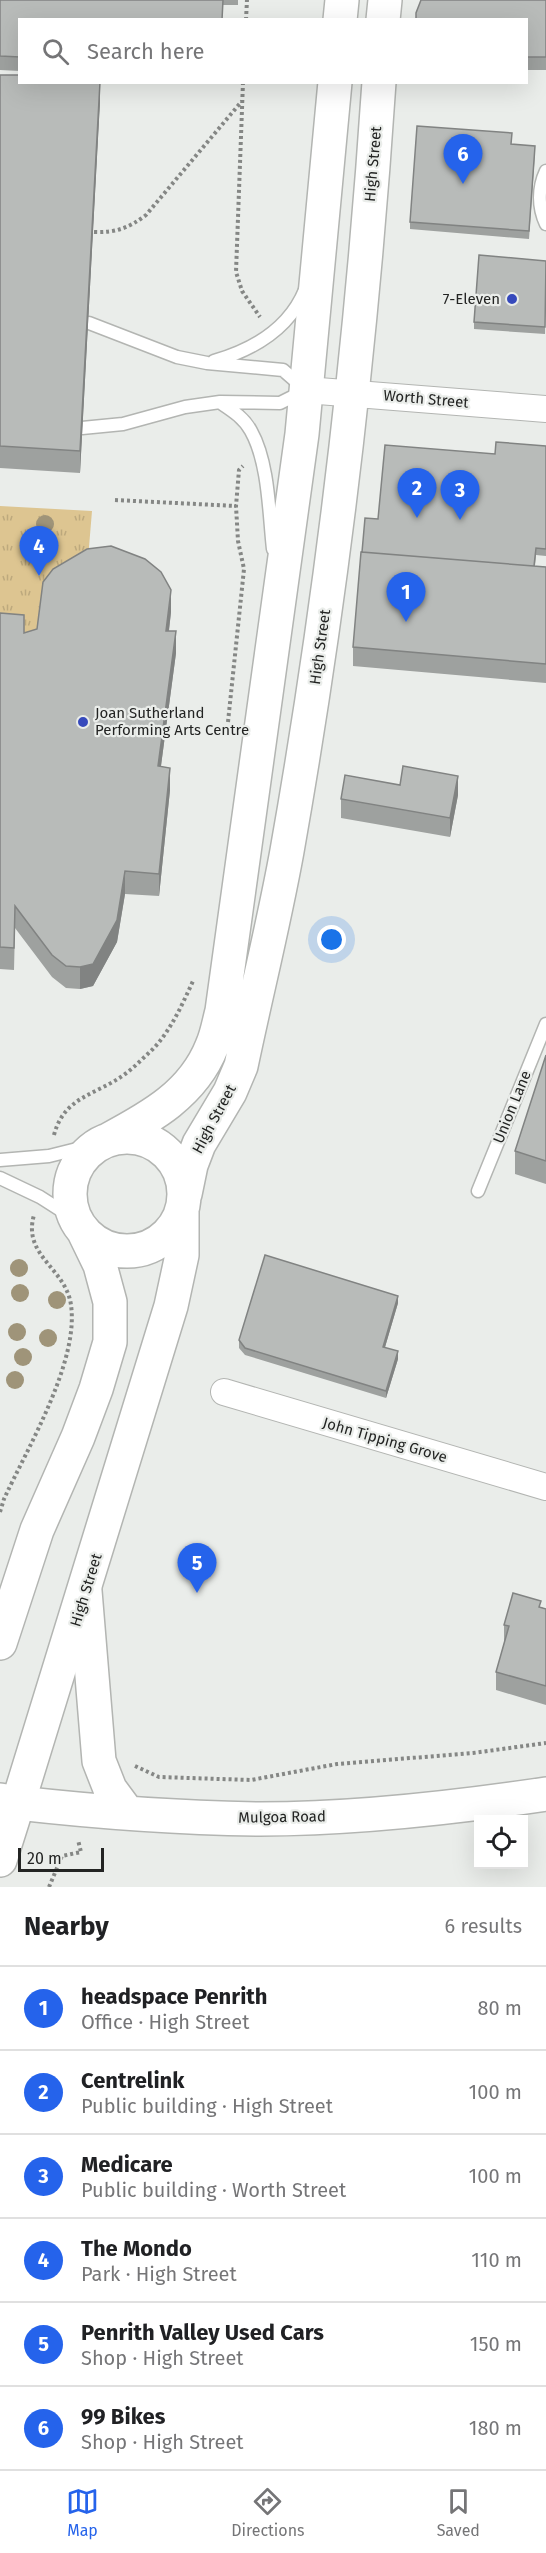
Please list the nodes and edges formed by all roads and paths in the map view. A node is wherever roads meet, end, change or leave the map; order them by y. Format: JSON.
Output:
{"nodes":[{"id":1,"x":248,"y":0,"type":"edge"},
{"id":2,"x":342,"y":0,"type":"edge"},
{"id":3,"x":385,"y":0,"type":"edge"},
{"id":4,"x":246,"y":18,"type":"edge"},
{"id":5,"x":340,"y":18,"type":"edge"},
{"id":6,"x":384,"y":18,"type":"edge"},
{"id":7,"x":243,"y":84,"type":"edge"},
{"id":8,"x":335,"y":84,"type":"edge"},
{"id":9,"x":379,"y":84,"type":"edge"},
{"id":10,"x":243,"y":100,"type":"junction"},
{"id":11,"x":546,"y":171,"type":"edge"},
{"id":12,"x":546,"y":224,"type":"edge"},
{"id":13,"x":94,"y":232,"type":"edge"},
{"id":14,"x":321,"y":254,"type":"junction"},
{"id":15,"x":88,"y":323,"type":"edge"},
{"id":16,"x":266,"y":324,"type":"dead end"},
{"id":17,"x":207,"y":363,"type":"junction"},
{"id":18,"x":306,"y":390,"type":"junction"},
{"id":19,"x":352,"y":393,"type":"junction"},
{"id":20,"x":220,"y":402,"type":"junction"},
{"id":21,"x":546,"y":409,"type":"edge"},
{"id":22,"x":82,"y":428,"type":"edge"},
{"id":23,"x":247,"y":461,"type":"dead end"},
{"id":24,"x":115,"y":500,"type":"dead end"},
{"id":25,"x":236,"y":506,"type":"junction"},
{"id":26,"x":279,"y":603,"type":"junction"},
{"id":27,"x":228,"y":729,"type":"dead end"},
{"id":28,"x":195,"y":979,"type":"dead end"},
{"id":29,"x":546,"y":1024,"type":"edge"},
{"id":30,"x":104,"y":1141,"type":"junction"},
{"id":31,"x":49,"y":1156,"type":"junction"},
{"id":32,"x":0,"y":1160,"type":"edge"},
{"id":33,"x":0,"y":1178,"type":"edge"},
{"id":34,"x":478,"y":1191,"type":"dead end"},
{"id":35,"x":40,"y":1197,"type":"junction"},
{"id":36,"x":184,"y":1203,"type":"junction"},
{"id":37,"x":80,"y":1226,"type":"junction"},
{"id":38,"x":224,"y":1392,"type":"dead end"},
{"id":39,"x":546,"y":1487,"type":"edge"},
{"id":40,"x":0,"y":1512,"type":"edge"},
{"id":41,"x":86,"y":1591,"type":"junction"},
{"id":42,"x":0,"y":1643,"type":"edge"},
{"id":43,"x":546,"y":1743,"type":"edge"},
{"id":44,"x":131,"y":1762,"type":"dead end"},
{"id":45,"x":546,"y":1794,"type":"edge"},
{"id":46,"x":9,"y":1802,"type":"edge"},
{"id":47,"x":127,"y":1812,"type":"junction"},
{"id":48,"x":78,"y":1843,"type":"dead end"},
{"id":49,"x":0,"y":1860,"type":"edge"},
{"id":50,"x":49,"y":1887,"type":"edge"}],
"edges":[{"from":1,"to":4,"type":"path"},
{"from":2,"to":5,"type":"main road"},
{"from":3,"to":6,"type":"main road"},
{"from":7,"to":10,"type":"path"},
{"from":8,"to":14,"type":"main road"},
{"from":9,"to":19,"type":"main road","name":"High Street"},
{"from":10,"to":13,"type":"path"},
{"from":10,"to":16,"type":"path"},
{"from":11,"to":12,"type":"lane"},
{"from":14,"to":17,"type":"lane"},
{"from":14,"to":18,"type":"main road"},
{"from":15,"to":17,"type":"lane"},
{"from":17,"to":18,"type":"lane"},
{"from":18,"to":19,"type":"street","name":"Worth Street"},
{"from":18,"to":20,"type":"lane","name":"Worth Street"},
{"from":18,"to":26,"type":"main road"},
{"from":19,"to":21,"type":"street","name":"Worth Street"},
{"from":19,"to":36,"type":"main road","name":"High Street"},
{"from":20,"to":22,"type":"lane","name":"Worth Street"},
{"from":20,"to":26,"type":"lane"},
{"from":23,"to":25,"type":"path"},
{"from":24,"to":25,"type":"path"},
{"from":25,"to":27,"type":"path"},
{"from":26,"to":30,"type":"main road"},
{"from":28,"to":31,"type":"path"},
{"from":29,"to":34,"type":"lane","name":"Union Lane"},
{"from":30,"to":31,"type":"lane"},
{"from":30,"to":36,"type":"main road"},
{"from":30,"to":37,"type":"main road"},
{"from":31,"to":32,"type":"lane"},
{"from":33,"to":35,"type":"lane"},
{"from":35,"to":37,"type":"lane"},
{"from":35,"to":40,"type":"path"},
{"from":36,"to":37,"type":"main road"},
{"from":36,"to":41,"type":"main road","name":"High Street"},
{"from":37,"to":42,"type":"main road"},
{"from":38,"to":39,"type":"street","name":"John Tipping Grove"},
{"from":41,"to":46,"type":"main road","name":"High Street"},
{"from":41,"to":47,"type":"main road"},
{"from":43,"to":44,"type":"path"},
{"from":45,"to":47,"type":"main road","name":"Mulgoa Road"},
{"from":46,"to":47,"type":"main road","name":"Mulgoa Road"},
{"from":46,"to":49,"type":"main road","name":"High Street"},
{"from":48,"to":50,"type":"path"}]}
